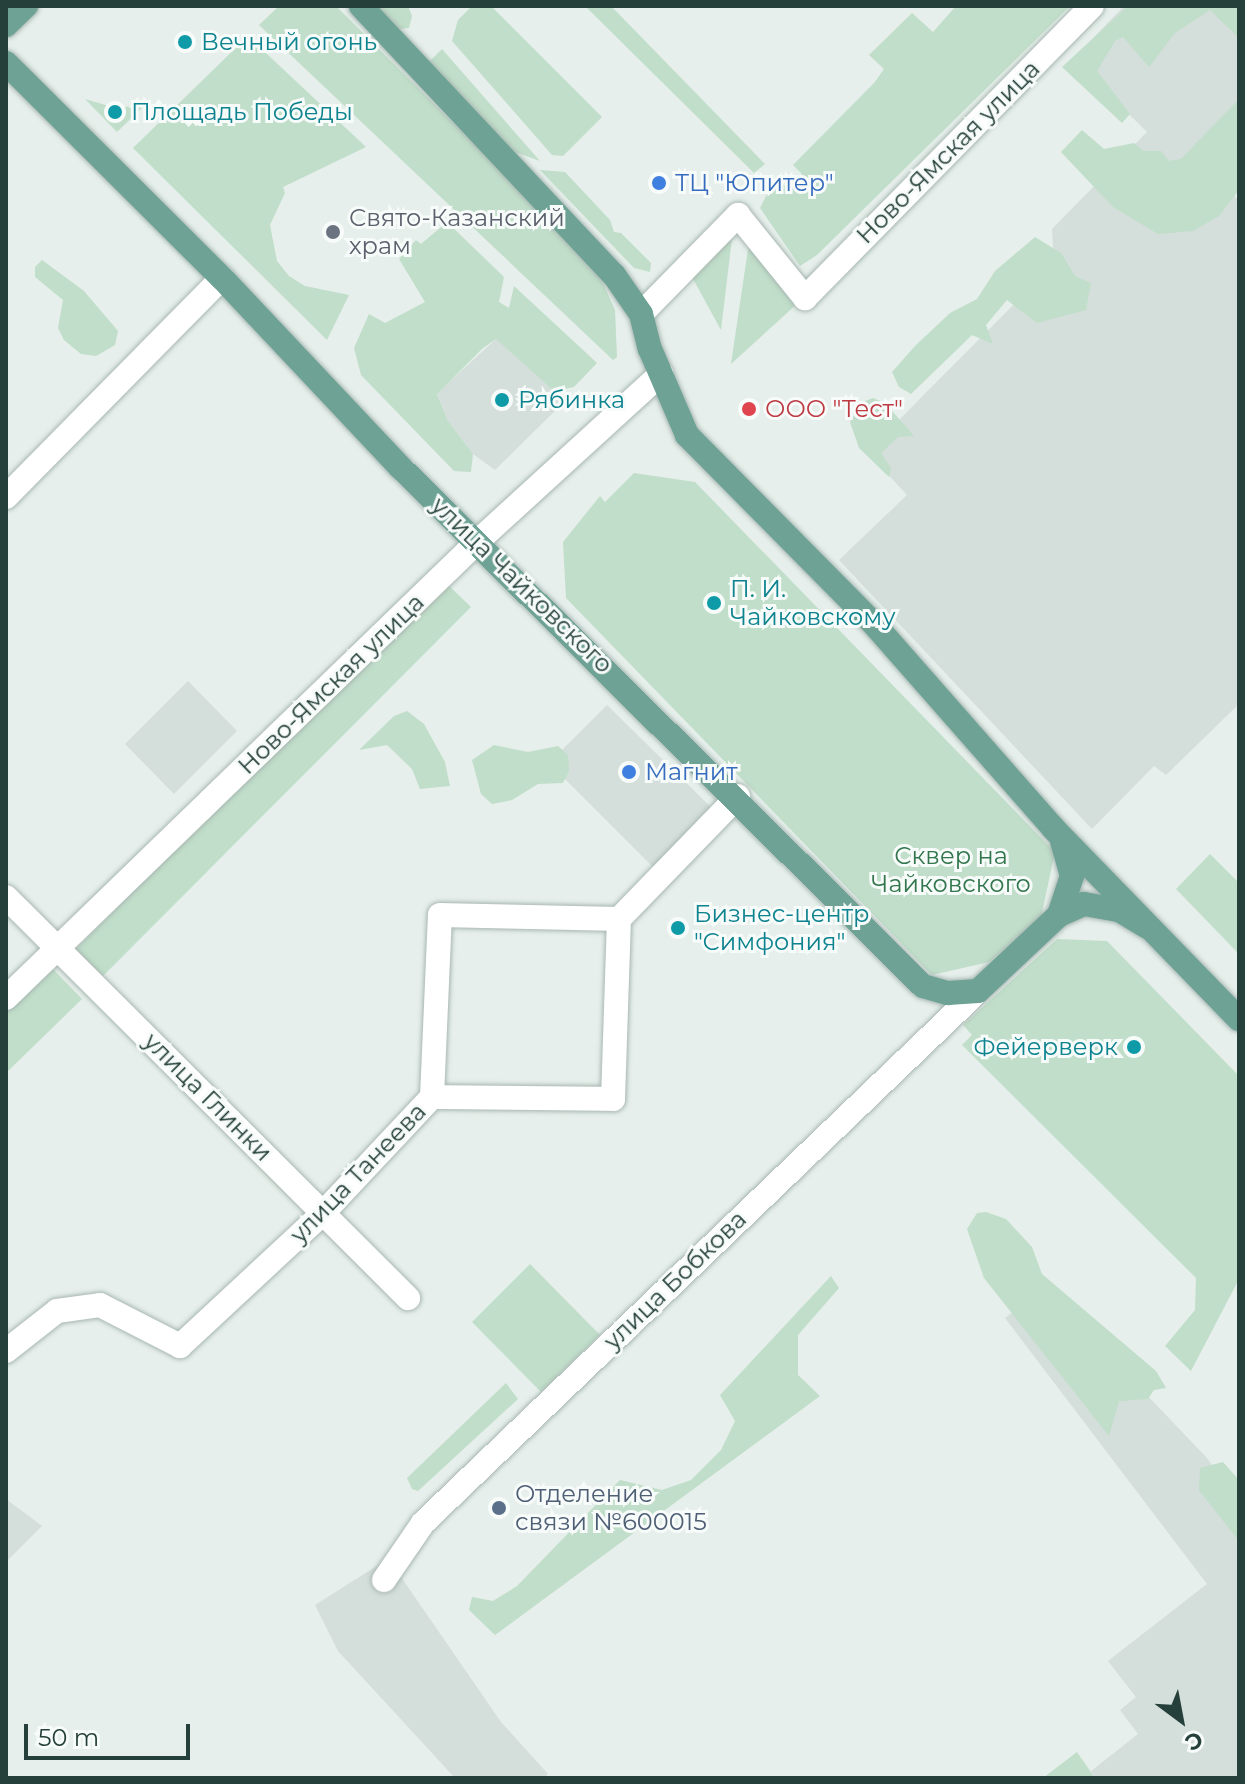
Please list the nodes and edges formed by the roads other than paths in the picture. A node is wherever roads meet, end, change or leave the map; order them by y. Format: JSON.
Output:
{"nodes":[{"id":1,"x":26,"y":6,"type":"edge"},
{"id":2,"x":361,"y":6,"type":"edge"},
{"id":3,"x":1092,"y":6,"type":"edge"},
{"id":4,"x":6,"y":25,"type":"edge"},
{"id":5,"x":6,"y":63,"type":"edge"},
{"id":6,"x":222,"y":278,"type":"junction"},
{"id":7,"x":641,"y":314,"type":"junction"},
{"id":8,"x":661,"y":374,"type":"junction"},
{"id":9,"x":6,"y":497,"type":"edge"},
{"id":10,"x":478,"y":541,"type":"junction"},
{"id":11,"x":738,"y":796,"type":"junction"},
{"id":12,"x":1054,"y":829,"type":"junction"},
{"id":13,"x":6,"y":897,"type":"edge"},
{"id":14,"x":1059,"y":915,"type":"junction"},
{"id":15,"x":619,"y":919,"type":"junction"},
{"id":16,"x":1147,"y":927,"type":"junction"},
{"id":17,"x":57,"y":949,"type":"junction"},
{"id":18,"x":978,"y":991,"type":"junction"},
{"id":19,"x":6,"y":998,"type":"edge"},
{"id":20,"x":1239,"y":1019,"type":"edge"},
{"id":21,"x":432,"y":1097,"type":"junction"},
{"id":22,"x":324,"y":1212,"type":"junction"},
{"id":23,"x":408,"y":1298,"type":"dead end"},
{"id":24,"x":6,"y":1351,"type":"edge"},
{"id":25,"x":384,"y":1580,"type":"dead end"}],
"edges":[{"from":1,"to":4,"type":"main road"},
{"from":2,"to":7,"type":"main road"},
{"from":3,"to":7,"type":"street","name":"Ново-Ямская улица"},
{"from":5,"to":6,"type":"main road","name":"улица Чайковского"},
{"from":6,"to":9,"type":"street"},
{"from":6,"to":10,"type":"main road","name":"улица Чайковского"},
{"from":7,"to":8,"type":"main road"},
{"from":8,"to":10,"type":"street","name":"Ново-Ямская улица"},
{"from":8,"to":12,"type":"main road"},
{"from":10,"to":11,"type":"main road","name":"улица Чайковского"},
{"from":10,"to":17,"type":"street","name":"Ново-Ямская улица"},
{"from":11,"to":15,"type":"street"},
{"from":11,"to":18,"type":"main road","name":"улица Чайковского"},
{"from":12,"to":14,"type":"main road"},
{"from":12,"to":16,"type":"main road"},
{"from":13,"to":17,"type":"street","name":"улица Глинки"},
{"from":14,"to":16,"type":"main road"},
{"from":14,"to":18,"type":"main road"},
{"from":15,"to":21,"type":"street","name":"улица Танеева"},
{"from":15,"to":21,"type":"street"},
{"from":16,"to":20,"type":"main road"},
{"from":17,"to":19,"type":"street","name":"Ново-Ямская улица"},
{"from":17,"to":22,"type":"street","name":"улица Глинки"},
{"from":18,"to":25,"type":"street","name":"улица Бобкова"},
{"from":21,"to":22,"type":"street","name":"улица Танеева"},
{"from":22,"to":23,"type":"street","name":"улица Глинки"},
{"from":22,"to":24,"type":"street","name":"улица Танеева"}]}
